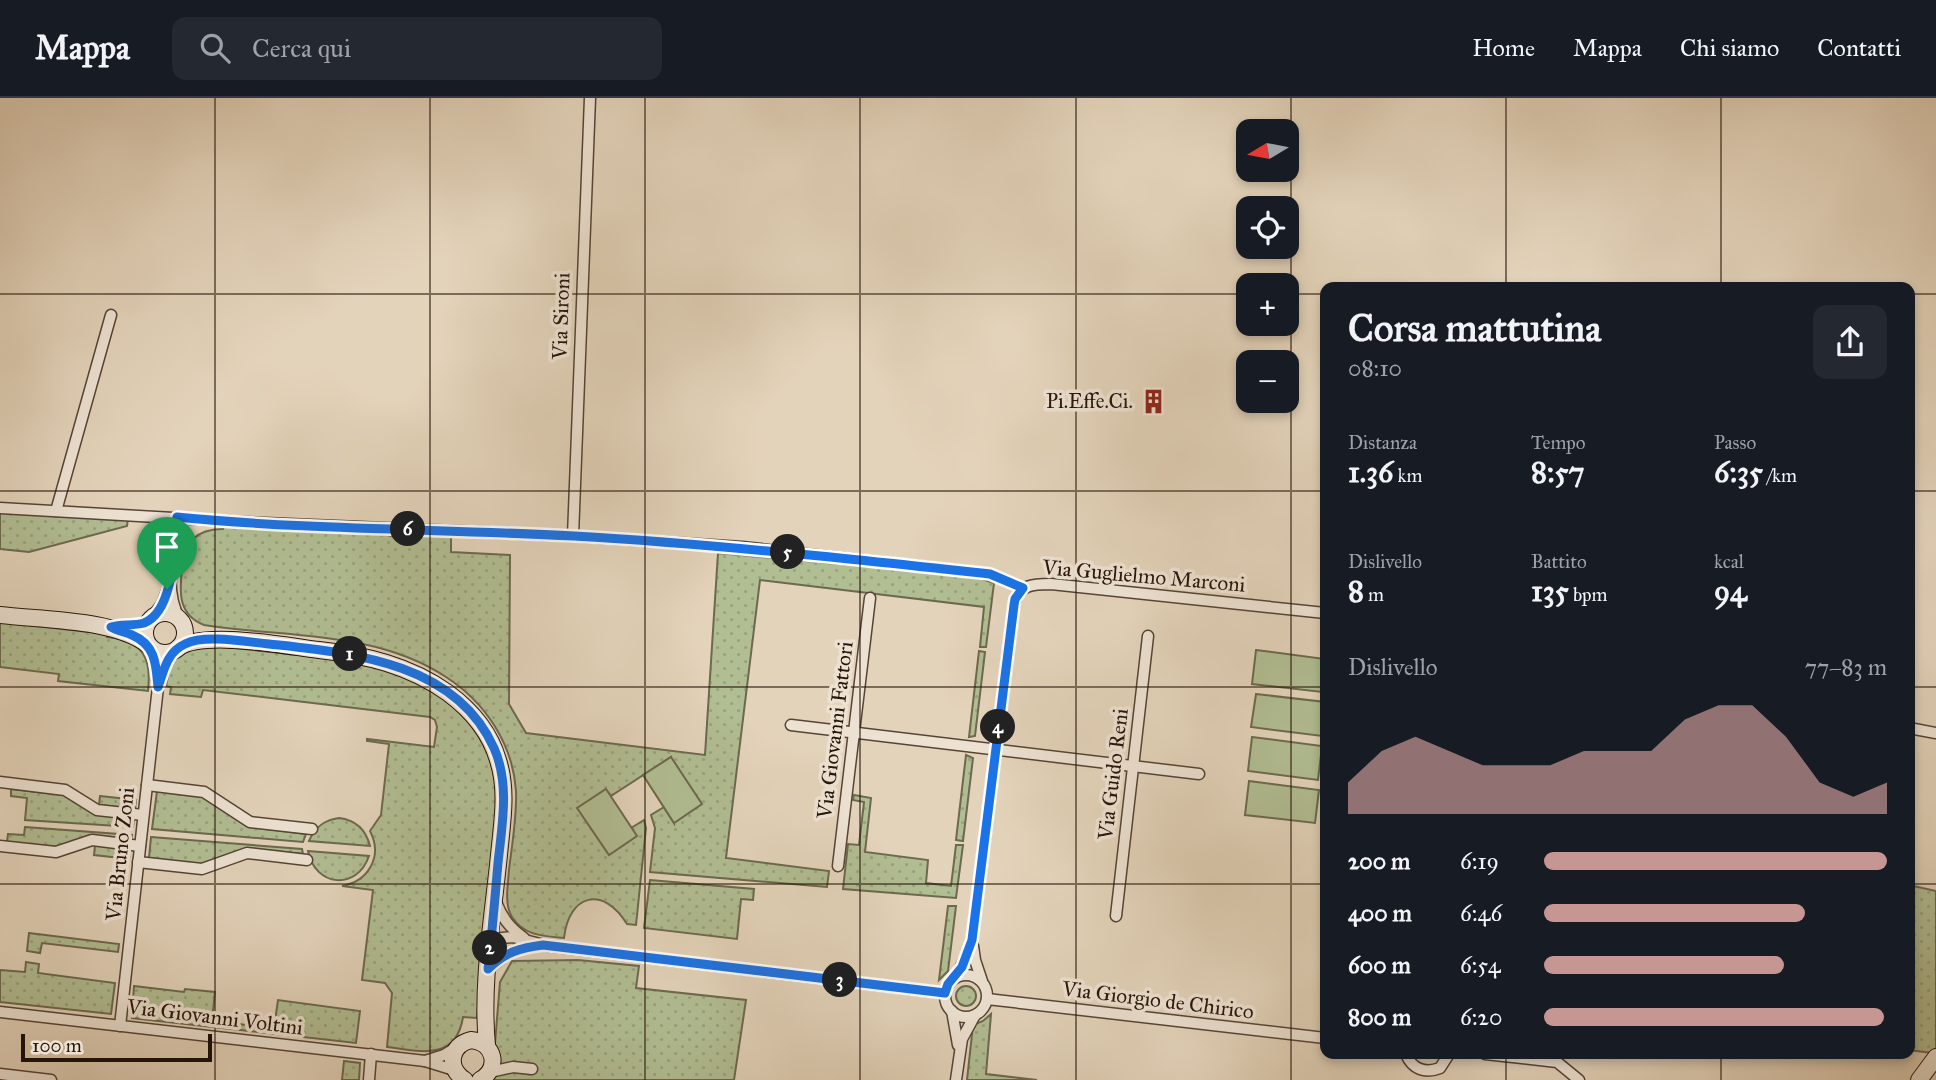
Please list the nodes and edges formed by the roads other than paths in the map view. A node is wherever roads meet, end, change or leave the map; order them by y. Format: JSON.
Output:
{"nodes":[{"id":1,"x":590,"y":98,"type":"edge"},
{"id":2,"x":111,"y":315,"type":"dead end"},
{"id":3,"x":0,"y":508,"type":"edge"},
{"id":4,"x":56,"y":512,"type":"junction"},
{"id":5,"x":177,"y":517,"type":"junction"},
{"id":6,"x":573,"y":536,"type":"junction"},
{"id":7,"x":170,"y":583,"type":"junction"},
{"id":8,"x":1023,"y":588,"type":"junction"},
{"id":9,"x":870,"y":598,"type":"dead end"},
{"id":10,"x":1320,"y":612,"type":"edge"},
{"id":11,"x":0,"y":615,"type":"edge"},
{"id":12,"x":152,"y":618,"type":"junction"},
{"id":13,"x":180,"y":620,"type":"junction"},
{"id":14,"x":111,"y":627,"type":"junction"},
{"id":15,"x":1148,"y":636,"type":"dead end"},
{"id":16,"x":217,"y":639,"type":"junction"},
{"id":17,"x":149,"y":646,"type":"junction"},
{"id":18,"x":176,"y":650,"type":"junction"},
{"id":19,"x":158,"y":687,"type":"junction"},
{"id":20,"x":792,"y":725,"type":"dead end"},
{"id":21,"x":1915,"y":729,"type":"edge"},
{"id":22,"x":854,"y":732,"type":"junction"},
{"id":23,"x":1936,"y":733,"type":"edge"},
{"id":24,"x":995,"y":749,"type":"junction"},
{"id":25,"x":1133,"y":766,"type":"junction"},
{"id":26,"x":1199,"y":774,"type":"dead end"},
{"id":27,"x":0,"y":782,"type":"edge"},
{"id":28,"x":147,"y":785,"type":"junction"},
{"id":29,"x":143,"y":815,"type":"junction"},
{"id":30,"x":312,"y":829,"type":"dead end"},
{"id":31,"x":0,"y":846,"type":"edge"},
{"id":32,"x":140,"y":846,"type":"junction"},
{"id":33,"x":307,"y":860,"type":"dead end"},
{"id":34,"x":138,"y":862,"type":"junction"},
{"id":35,"x":838,"y":866,"type":"dead end"},
{"id":36,"x":495,"y":900,"type":"junction"},
{"id":37,"x":1116,"y":916,"type":"dead end"},
{"id":38,"x":491,"y":939,"type":"junction"},
{"id":39,"x":972,"y":940,"type":"junction"},
{"id":40,"x":543,"y":945,"type":"junction"},
{"id":41,"x":488,"y":969,"type":"junction"},
{"id":42,"x":956,"y":978,"type":"junction"},
{"id":43,"x":983,"y":982,"type":"junction"},
{"id":44,"x":945,"y":993,"type":"junction"},
{"id":45,"x":987,"y":999,"type":"junction"},
{"id":46,"x":485,"y":1008,"type":"junction"},
{"id":47,"x":952,"y":1011,"type":"junction"},
{"id":48,"x":0,"y":1012,"type":"edge"},
{"id":49,"x":975,"y":1015,"type":"junction"},
{"id":50,"x":120,"y":1026,"type":"junction"},
{"id":51,"x":1320,"y":1037,"type":"edge"},
{"id":52,"x":461,"y":1044,"type":"junction"},
{"id":53,"x":490,"y":1050,"type":"junction"},
{"id":54,"x":959,"y":1051,"type":"junction"},
{"id":55,"x":371,"y":1054,"type":"junction"},
{"id":56,"x":1936,"y":1057,"type":"edge"},
{"id":57,"x":1408,"y":1059,"type":"edge"},
{"id":58,"x":1447,"y":1059,"type":"edge"},
{"id":59,"x":1530,"y":1059,"type":"edge"},
{"id":60,"x":425,"y":1061,"type":"junction"},
{"id":61,"x":516,"y":1067,"type":"junction"},
{"id":62,"x":531,"y":1069,"type":"dead end"},
{"id":63,"x":0,"y":1074,"type":"edge"},
{"id":64,"x":461,"y":1077,"type":"edge"},
{"id":65,"x":483,"y":1078,"type":"edge"},
{"id":66,"x":51,"y":1080,"type":"edge"},
{"id":67,"x":369,"y":1080,"type":"edge"},
{"id":68,"x":956,"y":1080,"type":"edge"},
{"id":69,"x":1579,"y":1080,"type":"edge"},
{"id":70,"x":1919,"y":1080,"type":"edge"}],
"edges":[{"from":1,"to":6,"type":"street","name":"Via Sironi"},
{"from":2,"to":4,"type":"street"},
{"from":3,"to":4,"type":"street","name":"Via Guglielmo Marconi"},
{"from":4,"to":5,"type":"street","name":"Via Guglielmo Marconi"},
{"from":5,"to":6,"type":"street","name":"Via Guglielmo Marconi"},
{"from":5,"to":7,"type":"street"},
{"from":6,"to":8,"type":"street","name":"Via Guglielmo Marconi"},
{"from":7,"to":12,"type":"street"},
{"from":7,"to":13,"type":"street"},
{"from":8,"to":10,"type":"street","name":"Via Guglielmo Marconi"},
{"from":8,"to":24,"type":"street"},
{"from":9,"to":22,"type":"street","name":"Via Giovanni Fattori"},
{"from":11,"to":14,"type":"street"},
{"from":12,"to":13,"type":"street"},
{"from":12,"to":14,"type":"street"},
{"from":12,"to":17,"type":"street"},
{"from":13,"to":16,"type":"street"},
{"from":13,"to":18,"type":"street"},
{"from":14,"to":17,"type":"street"},
{"from":15,"to":25,"type":"street","name":"Via Guido Reni"},
{"from":16,"to":18,"type":"street"},
{"from":16,"to":36,"type":"street"},
{"from":17,"to":18,"type":"street"},
{"from":17,"to":19,"type":"street","name":"Via Bruno Zoni"},
{"from":18,"to":19,"type":"street","name":"Via Bruno Zoni"},
{"from":19,"to":28,"type":"street","name":"Via Bruno Zoni"},
{"from":20,"to":22,"type":"street"},
{"from":21,"to":23,"type":"street"},
{"from":22,"to":24,"type":"street"},
{"from":22,"to":35,"type":"street","name":"Via Giovanni Fattori"},
{"from":24,"to":25,"type":"street"},
{"from":24,"to":39,"type":"street"},
{"from":25,"to":26,"type":"street"},
{"from":25,"to":37,"type":"street","name":"Via Guido Reni"},
{"from":27,"to":29,"type":"street"},
{"from":28,"to":29,"type":"street","name":"Via Bruno Zoni"},
{"from":28,"to":30,"type":"street"},
{"from":29,"to":32,"type":"street","name":"Via Bruno Zoni"},
{"from":31,"to":32,"type":"street"},
{"from":32,"to":34,"type":"street","name":"Via Bruno Zoni"},
{"from":33,"to":34,"type":"street"},
{"from":34,"to":50,"type":"street","name":"Via Bruno Zoni"},
{"from":36,"to":38,"type":"street"},
{"from":36,"to":40,"type":"street"},
{"from":38,"to":40,"type":"street"},
{"from":38,"to":41,"type":"street"},
{"from":39,"to":42,"type":"street"},
{"from":39,"to":43,"type":"street"},
{"from":40,"to":41,"type":"street"},
{"from":40,"to":44,"type":"street"},
{"from":41,"to":46,"type":"street"},
{"from":42,"to":43,"type":"street"},
{"from":42,"to":44,"type":"street"},
{"from":43,"to":45,"type":"street"},
{"from":44,"to":47,"type":"street"},
{"from":45,"to":49,"type":"street"},
{"from":45,"to":51,"type":"street","name":"Via Giorgio de Chirico"},
{"from":46,"to":52,"type":"street"},
{"from":46,"to":53,"type":"street"},
{"from":47,"to":49,"type":"street"},
{"from":47,"to":54,"type":"street"},
{"from":48,"to":50,"type":"street","name":"Via Giovanni Voltini"},
{"from":49,"to":54,"type":"street"},
{"from":50,"to":55,"type":"street","name":"Via Giovanni Voltini"},
{"from":52,"to":53,"type":"street"},
{"from":52,"to":60,"type":"street"},
{"from":52,"to":64,"type":"street"},
{"from":53,"to":61,"type":"street"},
{"from":53,"to":65,"type":"street"},
{"from":54,"to":68,"type":"street"},
{"from":55,"to":60,"type":"street","name":"Via Giovanni Voltini"},
{"from":55,"to":67,"type":"street"},
{"from":56,"to":70,"type":"street"},
{"from":57,"to":58,"type":"street"},
{"from":59,"to":69,"type":"street"},
{"from":60,"to":64,"type":"street","name":"Via Giovanni Voltini"},
{"from":61,"to":62,"type":"street"},
{"from":61,"to":65,"type":"street"},
{"from":63,"to":66,"type":"street"}]}
